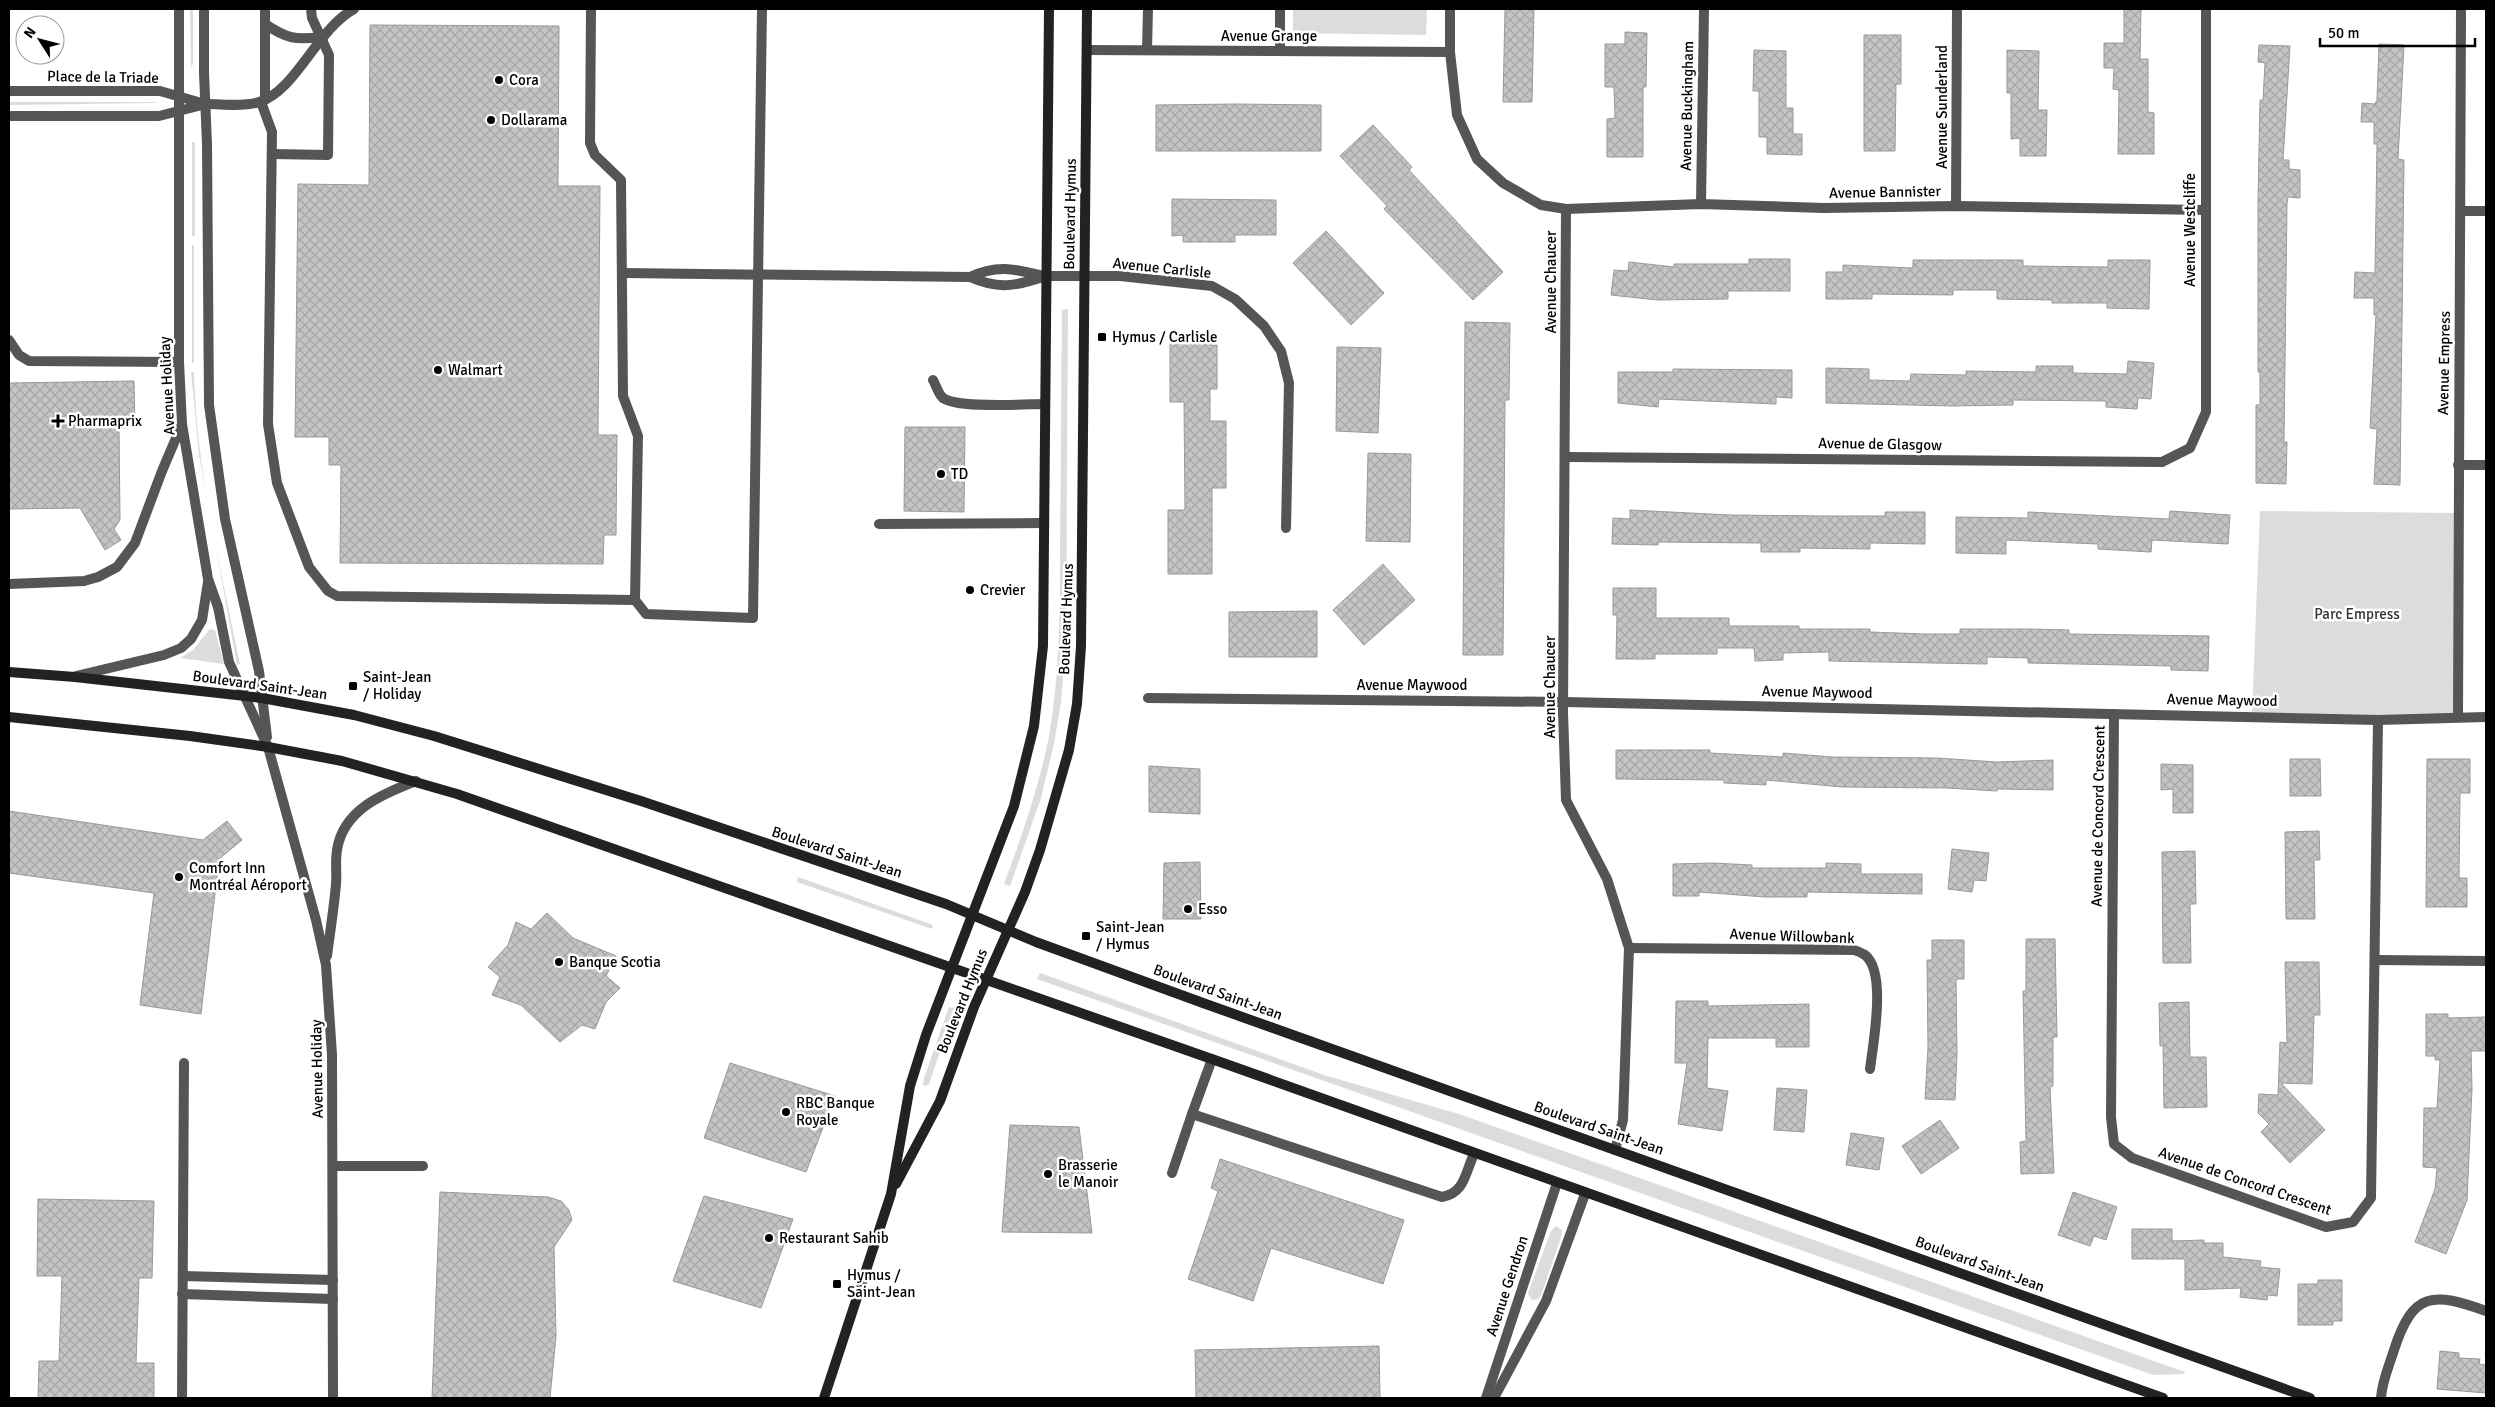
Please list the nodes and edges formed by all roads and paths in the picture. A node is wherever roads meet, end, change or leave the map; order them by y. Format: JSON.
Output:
{"nodes":[{"id":1,"x":179,"y":9,"type":"edge"},
{"id":2,"x":204,"y":9,"type":"edge"},
{"id":3,"x":265,"y":9,"type":"edge"},
{"id":4,"x":310,"y":9,"type":"edge"},
{"id":5,"x":354,"y":9,"type":"edge"},
{"id":6,"x":591,"y":9,"type":"edge"},
{"id":7,"x":762,"y":9,"type":"edge"},
{"id":8,"x":1048,"y":9,"type":"edge"},
{"id":9,"x":1087,"y":9,"type":"edge"},
{"id":10,"x":1148,"y":9,"type":"edge"},
{"id":11,"x":1280,"y":9,"type":"edge"},
{"id":12,"x":1450,"y":9,"type":"edge"},
{"id":13,"x":1704,"y":9,"type":"edge"},
{"id":14,"x":1957,"y":9,"type":"edge"},
{"id":15,"x":2206,"y":9,"type":"edge"},
{"id":16,"x":2461,"y":9,"type":"edge"},
{"id":17,"x":265,"y":24,"type":"junction"},
{"id":18,"x":321,"y":37,"type":"junction"},
{"id":19,"x":1087,"y":50,"type":"junction"},
{"id":20,"x":1147,"y":50,"type":"junction"},
{"id":21,"x":1280,"y":52,"type":"junction"},
{"id":22,"x":1450,"y":52,"type":"junction"},
{"id":23,"x":9,"y":91,"type":"edge"},
{"id":24,"x":178,"y":96,"type":"junction"},
{"id":25,"x":263,"y":101,"type":"junction"},
{"id":26,"x":206,"y":104,"type":"junction"},
{"id":27,"x":179,"y":111,"type":"junction"},
{"id":28,"x":9,"y":116,"type":"edge"},
{"id":29,"x":272,"y":154,"type":"junction"},
{"id":30,"x":1701,"y":204,"type":"junction"},
{"id":31,"x":1956,"y":206,"type":"junction"},
{"id":32,"x":1566,"y":209,"type":"junction"},
{"id":33,"x":2205,"y":210,"type":"junction"},
{"id":34,"x":2486,"y":211,"type":"edge"},
{"id":35,"x":2461,"y":212,"type":"junction"},
{"id":36,"x":623,"y":273,"type":"junction"},
{"id":37,"x":758,"y":274,"type":"junction"},
{"id":38,"x":1046,"y":276,"type":"junction"},
{"id":39,"x":970,"y":277,"type":"junction"},
{"id":40,"x":1084,"y":277,"type":"junction"},
{"id":41,"x":9,"y":340,"type":"edge"},
{"id":42,"x":179,"y":362,"type":"junction"},
{"id":43,"x":933,"y":380,"type":"dead end"},
{"id":44,"x":1046,"y":404,"type":"junction"},
{"id":45,"x":182,"y":424,"type":"junction"},
{"id":46,"x":2190,"y":448,"type":"joint"},
{"id":47,"x":1566,"y":457,"type":"junction"},
{"id":48,"x":2458,"y":465,"type":"junction"},
{"id":49,"x":2486,"y":465,"type":"edge"},
{"id":50,"x":1044,"y":523,"type":"junction"},
{"id":51,"x":879,"y":524,"type":"dead end"},
{"id":52,"x":1286,"y":528,"type":"dead end"},
{"id":53,"x":208,"y":579,"type":"junction"},
{"id":54,"x":9,"y":584,"type":"edge"},
{"id":55,"x":635,"y":600,"type":"junction"},
{"id":56,"x":9,"y":672,"type":"edge"},
{"id":57,"x":75,"y":677,"type":"junction"},
{"id":58,"x":244,"y":697,"type":"junction"},
{"id":59,"x":262,"y":698,"type":"junction"},
{"id":60,"x":1148,"y":698,"type":"dead end"},
{"id":61,"x":1564,"y":702,"type":"junction"},
{"id":62,"x":2114,"y":714,"type":"junction"},
{"id":63,"x":2458,"y":717,"type":"junction"},
{"id":64,"x":2486,"y":717,"type":"edge"},
{"id":65,"x":9,"y":718,"type":"edge"},
{"id":66,"x":2378,"y":720,"type":"junction"},
{"id":67,"x":268,"y":748,"type":"junction"},
{"id":68,"x":416,"y":782,"type":"junction"},
{"id":69,"x":973,"y":916,"type":"junction"},
{"id":70,"x":1008,"y":930,"type":"junction"},
{"id":71,"x":1629,"y":948,"type":"junction"},
{"id":72,"x":2376,"y":960,"type":"junction"},
{"id":73,"x":2486,"y":962,"type":"edge"},
{"id":74,"x":326,"y":965,"type":"junction"},
{"id":75,"x":952,"y":967,"type":"junction"},
{"id":76,"x":986,"y":979,"type":"junction"},
{"id":77,"x":1212,"y":1059,"type":"junction"},
{"id":78,"x":184,"y":1063,"type":"dead end"},
{"id":79,"x":1870,"y":1069,"type":"dead end"},
{"id":80,"x":1192,"y":1114,"type":"junction"},
{"id":81,"x":1615,"y":1150,"type":"junction"},
{"id":82,"x":1474,"y":1154,"type":"junction"},
{"id":83,"x":333,"y":1166,"type":"junction"},
{"id":84,"x":423,"y":1166,"type":"dead end"},
{"id":85,"x":1172,"y":1173,"type":"dead end"},
{"id":86,"x":1557,"y":1183,"type":"junction"},
{"id":87,"x":891,"y":1194,"type":"junction"},
{"id":88,"x":1585,"y":1194,"type":"junction"},
{"id":89,"x":183,"y":1276,"type":"junction"},
{"id":90,"x":333,"y":1280,"type":"junction"},
{"id":91,"x":182,"y":1294,"type":"junction"},
{"id":92,"x":333,"y":1299,"type":"junction"},
{"id":93,"x":2486,"y":1312,"type":"edge"},
{"id":94,"x":182,"y":1398,"type":"edge"},
{"id":95,"x":333,"y":1398,"type":"edge"},
{"id":96,"x":824,"y":1398,"type":"edge"},
{"id":97,"x":1486,"y":1398,"type":"edge"},
{"id":98,"x":1494,"y":1398,"type":"edge"},
{"id":99,"x":2163,"y":1398,"type":"edge"},
{"id":100,"x":2310,"y":1398,"type":"edge"},
{"id":101,"x":2381,"y":1398,"type":"edge"}],
"edges":[{"from":1,"to":24,"type":"street","name":"Avenue Holiday"},
{"from":2,"to":26,"type":"street","name":"Avenue Holiday"},
{"from":3,"to":17,"type":"street"},
{"from":4,"to":18,"type":"street"},
{"from":5,"to":18,"type":"street"},
{"from":6,"to":36,"type":"street"},
{"from":7,"to":37,"type":"street"},
{"from":8,"to":38,"type":"main road","name":"Boulevard Hymus"},
{"from":9,"to":19,"type":"main road","name":"Boulevard Hymus"},
{"from":10,"to":20,"type":"street"},
{"from":11,"to":21,"type":"street"},
{"from":12,"to":22,"type":"street","name":"Avenue Bannister"},
{"from":13,"to":30,"type":"street","name":"Avenue Buckingham"},
{"from":14,"to":31,"type":"street","name":"Avenue Sunderland"},
{"from":15,"to":33,"type":"street","name":"Avenue Westcliffe"},
{"from":16,"to":35,"type":"street","name":"Avenue Empress"},
{"from":17,"to":18,"type":"street"},
{"from":17,"to":25,"type":"street"},
{"from":18,"to":25,"type":"street"},
{"from":18,"to":29,"type":"street"},
{"from":19,"to":20,"type":"street","name":"Avenue Grange"},
{"from":19,"to":40,"type":"main road","name":"Boulevard Hymus"},
{"from":20,"to":21,"type":"street","name":"Avenue Grange"},
{"from":21,"to":22,"type":"street","name":"Avenue Grange"},
{"from":22,"to":32,"type":"street","name":"Avenue Bannister"},
{"from":23,"to":24,"type":"street","name":"Place de la Triade"},
{"from":24,"to":26,"type":"street","name":"Place de la Triade"},
{"from":24,"to":27,"type":"street","name":"Avenue Holiday"},
{"from":25,"to":26,"type":"street"},
{"from":25,"to":29,"type":"street"},
{"from":26,"to":27,"type":"street"},
{"from":26,"to":59,"type":"street","name":"Avenue Holiday"},
{"from":27,"to":28,"type":"street"},
{"from":27,"to":42,"type":"street","name":"Avenue Holiday"},
{"from":29,"to":55,"type":"street"},
{"from":30,"to":31,"type":"street","name":"Avenue Bannister"},
{"from":30,"to":32,"type":"street","name":"Avenue Bannister"},
{"from":31,"to":33,"type":"street","name":"Avenue Bannister"},
{"from":32,"to":47,"type":"street","name":"Avenue Chaucer"},
{"from":33,"to":46,"type":"street","name":"Avenue Westcliffe"},
{"from":34,"to":35,"type":"street"},
{"from":35,"to":48,"type":"street","name":"Avenue Empress"},
{"from":36,"to":37,"type":"street"},
{"from":36,"to":55,"type":"street"},
{"from":37,"to":39,"type":"street"},
{"from":37,"to":55,"type":"street"},
{"from":38,"to":39,"type":"street"},
{"from":38,"to":39,"type":"street"},
{"from":38,"to":40,"type":"street","name":"Avenue Carlisle"},
{"from":38,"to":44,"type":"main road","name":"Boulevard Hymus"},
{"from":40,"to":52,"type":"street","name":"Avenue Carlisle"},
{"from":40,"to":70,"type":"main road","name":"Boulevard Hymus"},
{"from":41,"to":42,"type":"street"},
{"from":42,"to":45,"type":"street","name":"Avenue Holiday"},
{"from":43,"to":44,"type":"street"},
{"from":44,"to":50,"type":"main road","name":"Boulevard Hymus"},
{"from":45,"to":53,"type":"street","name":"Avenue Holiday"},
{"from":45,"to":54,"type":"street"},
{"from":46,"to":47,"type":"street","name":"Avenue de Glasgow"},
{"from":47,"to":61,"type":"street","name":"Avenue Chaucer"},
{"from":48,"to":49,"type":"street"},
{"from":48,"to":63,"type":"street","name":"Avenue Empress"},
{"from":50,"to":51,"type":"street"},
{"from":50,"to":69,"type":"main road","name":"Boulevard Hymus"},
{"from":53,"to":57,"type":"street"},
{"from":53,"to":58,"type":"street","name":"Avenue Holiday"},
{"from":56,"to":57,"type":"main road","name":"Boulevard Saint-Jean"},
{"from":57,"to":58,"type":"main road","name":"Boulevard Saint-Jean"},
{"from":58,"to":59,"type":"main road","name":"Boulevard Saint-Jean"},
{"from":58,"to":67,"type":"street","name":"Avenue Holiday"},
{"from":59,"to":67,"type":"street","name":"Avenue Holiday"},
{"from":59,"to":69,"type":"main road","name":"Boulevard Saint-Jean"},
{"from":60,"to":61,"type":"street","name":"Avenue Maywood"},
{"from":61,"to":62,"type":"street","name":"Avenue Maywood"},
{"from":61,"to":71,"type":"street","name":"Avenue Chaucer"},
{"from":62,"to":66,"type":"street","name":"Avenue Maywood"},
{"from":62,"to":72,"type":"street","name":"Avenue de Concord Crescent"},
{"from":63,"to":64,"type":"street","name":"Avenue Maywood"},
{"from":63,"to":66,"type":"street","name":"Avenue Maywood"},
{"from":65,"to":67,"type":"main road"},
{"from":66,"to":72,"type":"street","name":"Avenue de Concord Crescent"},
{"from":67,"to":68,"type":"main road"},
{"from":67,"to":74,"type":"street","name":"Avenue Holiday"},
{"from":68,"to":74,"type":"street"},
{"from":68,"to":75,"type":"main road"},
{"from":69,"to":70,"type":"main road","name":"Boulevard Saint-Jean"},
{"from":69,"to":75,"type":"main road","name":"Boulevard Hymus"},
{"from":70,"to":76,"type":"main road","name":"Boulevard Hymus"},
{"from":70,"to":81,"type":"main road","name":"Boulevard Saint-Jean"},
{"from":71,"to":79,"type":"street","name":"Avenue Willowbank"},
{"from":71,"to":81,"type":"street","name":"Avenue Chaucer"},
{"from":72,"to":73,"type":"street"},
{"from":74,"to":83,"type":"street","name":"Avenue Holiday"},
{"from":75,"to":76,"type":"main road"},
{"from":75,"to":87,"type":"main road","name":"Boulevard Hymus"},
{"from":76,"to":77,"type":"main road"},
{"from":76,"to":87,"type":"main road","name":"Boulevard Hymus"},
{"from":77,"to":80,"type":"street"},
{"from":77,"to":82,"type":"main road"},
{"from":78,"to":89,"type":"street"},
{"from":80,"to":82,"type":"street"},
{"from":80,"to":85,"type":"street"},
{"from":81,"to":100,"type":"main road","name":"Boulevard Saint-Jean"},
{"from":82,"to":86,"type":"main road"},
{"from":83,"to":84,"type":"street"},
{"from":83,"to":90,"type":"street","name":"Avenue Holiday"},
{"from":86,"to":88,"type":"main road"},
{"from":86,"to":97,"type":"street","name":"Avenue Gendron"},
{"from":87,"to":96,"type":"main road","name":"Boulevard Hymus"},
{"from":88,"to":98,"type":"street"},
{"from":88,"to":99,"type":"main road"},
{"from":89,"to":90,"type":"street"},
{"from":89,"to":91,"type":"street"},
{"from":90,"to":92,"type":"street","name":"Avenue Holiday"},
{"from":91,"to":92,"type":"street"},
{"from":91,"to":94,"type":"street"},
{"from":92,"to":95,"type":"street","name":"Avenue Holiday"},
{"from":93,"to":101,"type":"street"}]}
